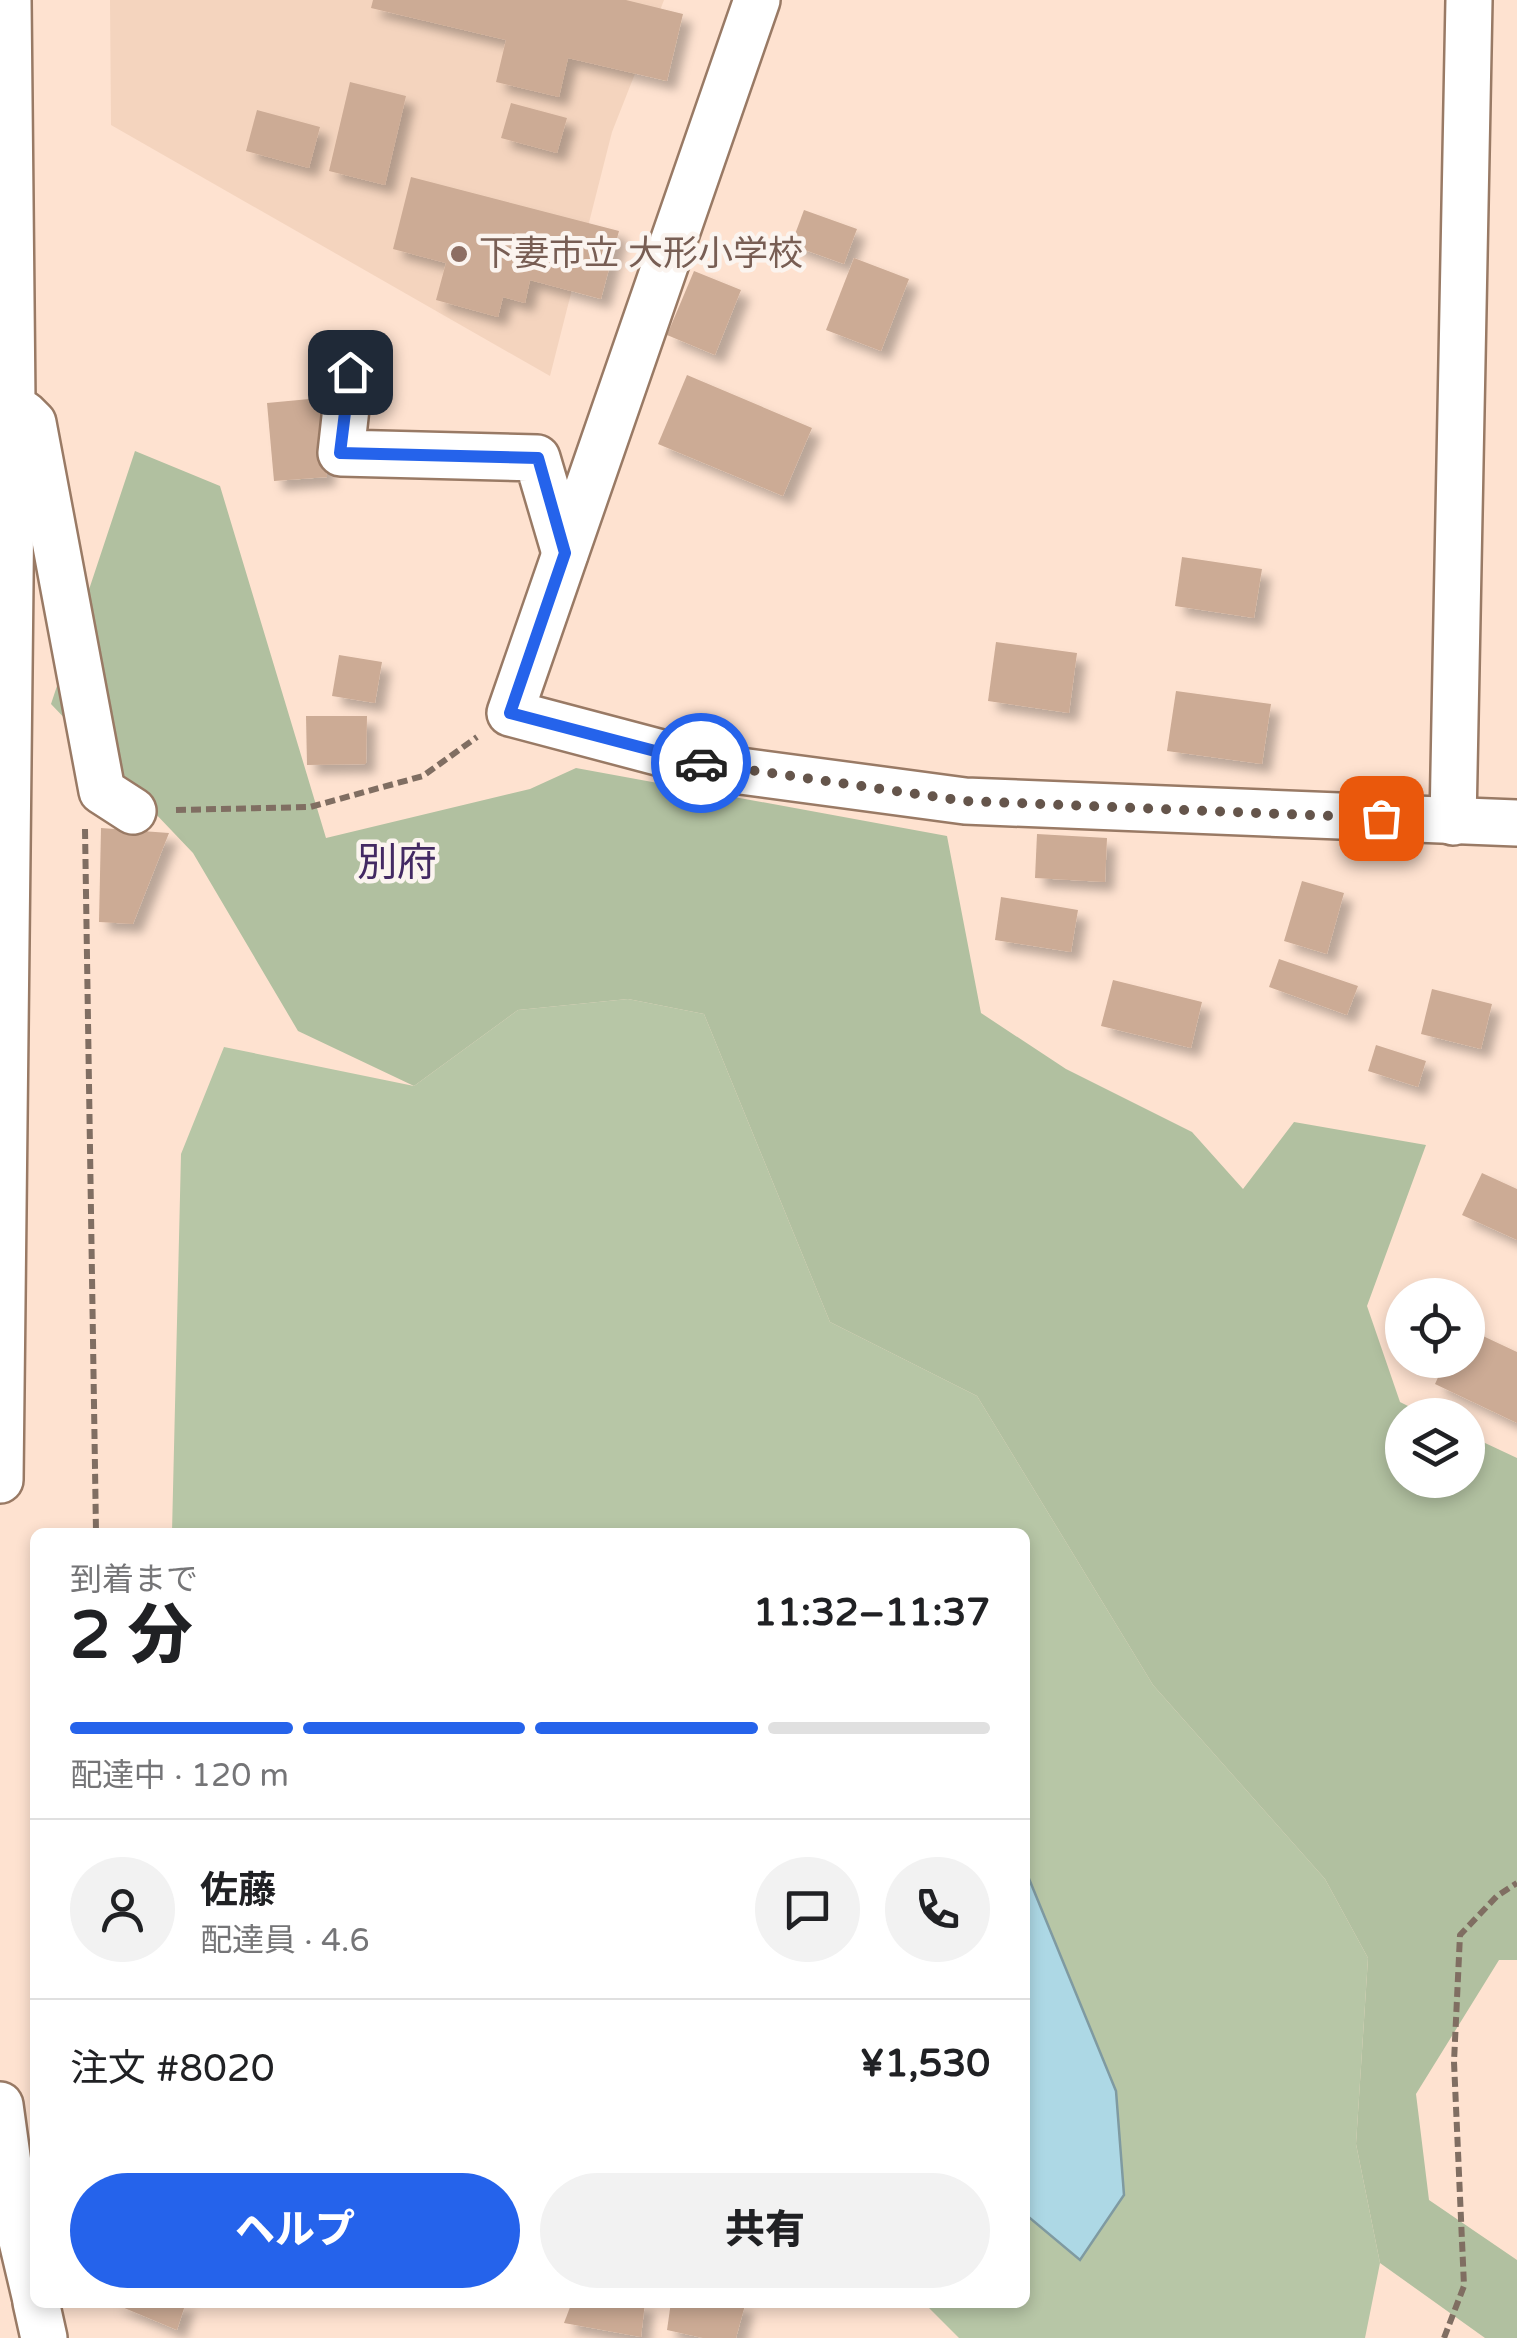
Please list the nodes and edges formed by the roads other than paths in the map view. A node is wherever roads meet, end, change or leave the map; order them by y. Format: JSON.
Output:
{"nodes":[{"id":1,"x":8,"y":0,"type":"edge"},
{"id":2,"x":756,"y":0,"type":"edge"},
{"id":3,"x":1469,"y":0,"type":"edge"},
{"id":4,"x":350,"y":372,"type":"dead end"},
{"id":5,"x":12,"y":402,"type":"junction"},
{"id":6,"x":600,"y":452,"type":"junction"},
{"id":7,"x":538,"y":458,"type":"junction"},
{"id":8,"x":565,"y":553,"type":"junction"},
{"id":9,"x":132,"y":811,"type":"road end"},
{"id":10,"x":1453,"y":822,"type":"junction"},
{"id":11,"x":1517,"y":824,"type":"edge"},
{"id":12,"x":0,"y":1480,"type":"edge"},
{"id":13,"x":0,"y":2105,"type":"edge"},
{"id":14,"x":30,"y":2201,"type":"edge"},
{"id":15,"x":24,"y":2244,"type":"junction"},
{"id":16,"x":30,"y":2272,"type":"edge"},
{"id":17,"x":38,"y":2308,"type":"edge"},
{"id":18,"x":44,"y":2338,"type":"edge"}],
"edges":[{"from":1,"to":5,"type":"street"},
{"from":2,"to":6,"type":"street"},
{"from":3,"to":10,"type":"street"},
{"from":4,"to":7,"type":"street"},
{"from":5,"to":9,"type":"street"},
{"from":5,"to":12,"type":"street"},
{"from":6,"to":7,"type":"street"},
{"from":6,"to":8,"type":"street"},
{"from":7,"to":8,"type":"street"},
{"from":8,"to":10,"type":"street"},
{"from":10,"to":11,"type":"street"},
{"from":13,"to":15,"type":"street"},
{"from":14,"to":15,"type":"street"},
{"from":15,"to":16,"type":"street"},
{"from":17,"to":18,"type":"street"}]}
